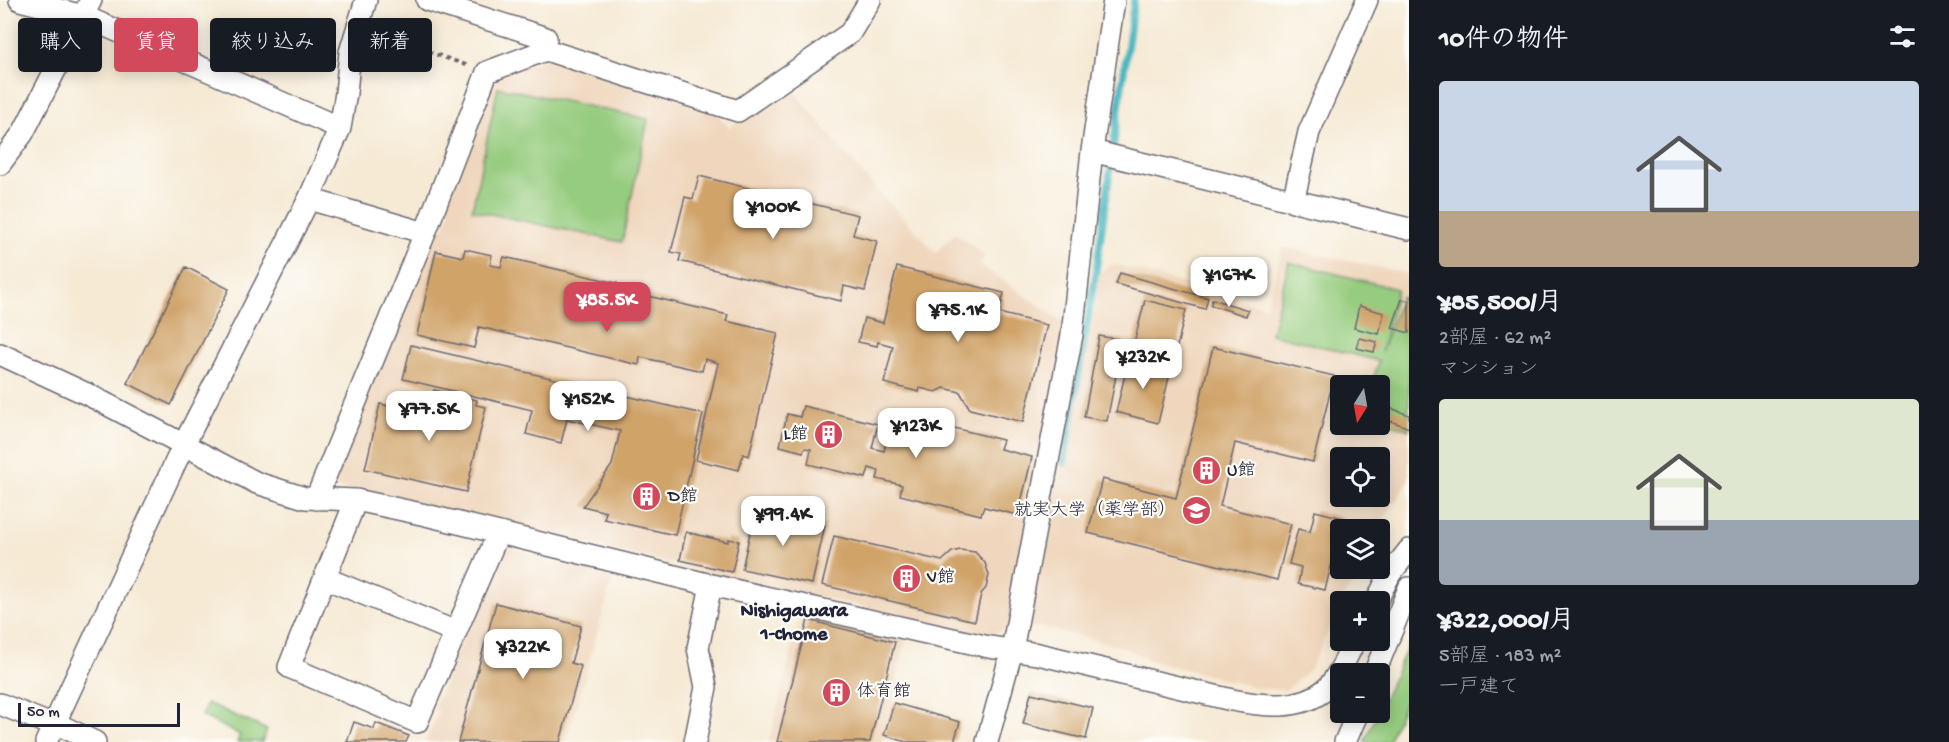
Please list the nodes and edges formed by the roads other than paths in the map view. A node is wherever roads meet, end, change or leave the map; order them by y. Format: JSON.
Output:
{"nodes":[{"id":1,"x":20,"y":0,"type":"edge"},
{"id":2,"x":366,"y":0,"type":"edge"},
{"id":3,"x":427,"y":0,"type":"edge"},
{"id":4,"x":870,"y":0,"type":"edge"},
{"id":5,"x":1114,"y":0,"type":"edge"},
{"id":6,"x":1367,"y":0,"type":"edge"},
{"id":7,"x":87,"y":8,"type":"edge"},
{"id":8,"x":546,"y":38,"type":"dead end"},
{"id":9,"x":340,"y":128,"type":"junction"},
{"id":10,"x":1106,"y":154,"type":"junction"},
{"id":11,"x":0,"y":164,"type":"edge"},
{"id":12,"x":309,"y":199,"type":"junction"},
{"id":13,"x":1293,"y":202,"type":"junction"},
{"id":14,"x":1409,"y":230,"type":"edge"},
{"id":15,"x":426,"y":233,"type":"junction"},
{"id":16,"x":0,"y":354,"type":"edge"},
{"id":17,"x":184,"y":444,"type":"junction"},
{"id":18,"x":316,"y":499,"type":"junction"},
{"id":19,"x":356,"y":500,"type":"junction"},
{"id":20,"x":498,"y":534,"type":"junction"},
{"id":21,"x":1409,"y":550,"type":"edge"},
{"id":22,"x":325,"y":578,"type":"junction"},
{"id":23,"x":711,"y":585,"type":"junction"},
{"id":24,"x":1409,"y":588,"type":"edge"},
{"id":25,"x":1382,"y":591,"type":"edge"},
{"id":26,"x":456,"y":632,"type":"junction"},
{"id":27,"x":1012,"y":650,"type":"junction"},
{"id":28,"x":1349,"y":651,"type":"edge"},
{"id":29,"x":1378,"y":663,"type":"edge"},
{"id":30,"x":0,"y":704,"type":"edge"},
{"id":31,"x":1353,"y":723,"type":"edge"},
{"id":32,"x":52,"y":730,"type":"edge"},
{"id":33,"x":94,"y":742,"type":"edge"},
{"id":34,"x":694,"y":742,"type":"edge"},
{"id":35,"x":987,"y":742,"type":"edge"},
{"id":36,"x":1345,"y":742,"type":"edge"}],
"edges":[{"from":1,"to":7,"type":"street"},
{"from":2,"to":9,"type":"street"},
{"from":3,"to":8,"type":"street"},
{"from":4,"to":15,"type":"street"},
{"from":5,"to":10,"type":"street"},
{"from":6,"to":13,"type":"street"},
{"from":7,"to":9,"type":"street"},
{"from":7,"to":11,"type":"street"},
{"from":9,"to":12,"type":"street"},
{"from":10,"to":13,"type":"street"},
{"from":10,"to":27,"type":"street"},
{"from":12,"to":15,"type":"street"},
{"from":12,"to":17,"type":"street"},
{"from":13,"to":14,"type":"street"},
{"from":15,"to":18,"type":"street"},
{"from":16,"to":17,"type":"street"},
{"from":17,"to":18,"type":"street"},
{"from":17,"to":32,"type":"street"},
{"from":18,"to":19,"type":"street"},
{"from":19,"to":20,"type":"street"},
{"from":19,"to":22,"type":"street"},
{"from":20,"to":23,"type":"street"},
{"from":20,"to":26,"type":"street"},
{"from":21,"to":25,"type":"street"},
{"from":22,"to":26,"type":"street"},
{"from":22,"to":26,"type":"street"},
{"from":23,"to":27,"type":"street"},
{"from":23,"to":34,"type":"street"},
{"from":24,"to":29,"type":"street"},
{"from":27,"to":28,"type":"street"},
{"from":27,"to":35,"type":"street"},
{"from":30,"to":32,"type":"street"},
{"from":31,"to":36,"type":"street"},
{"from":32,"to":33,"type":"street"}]}
